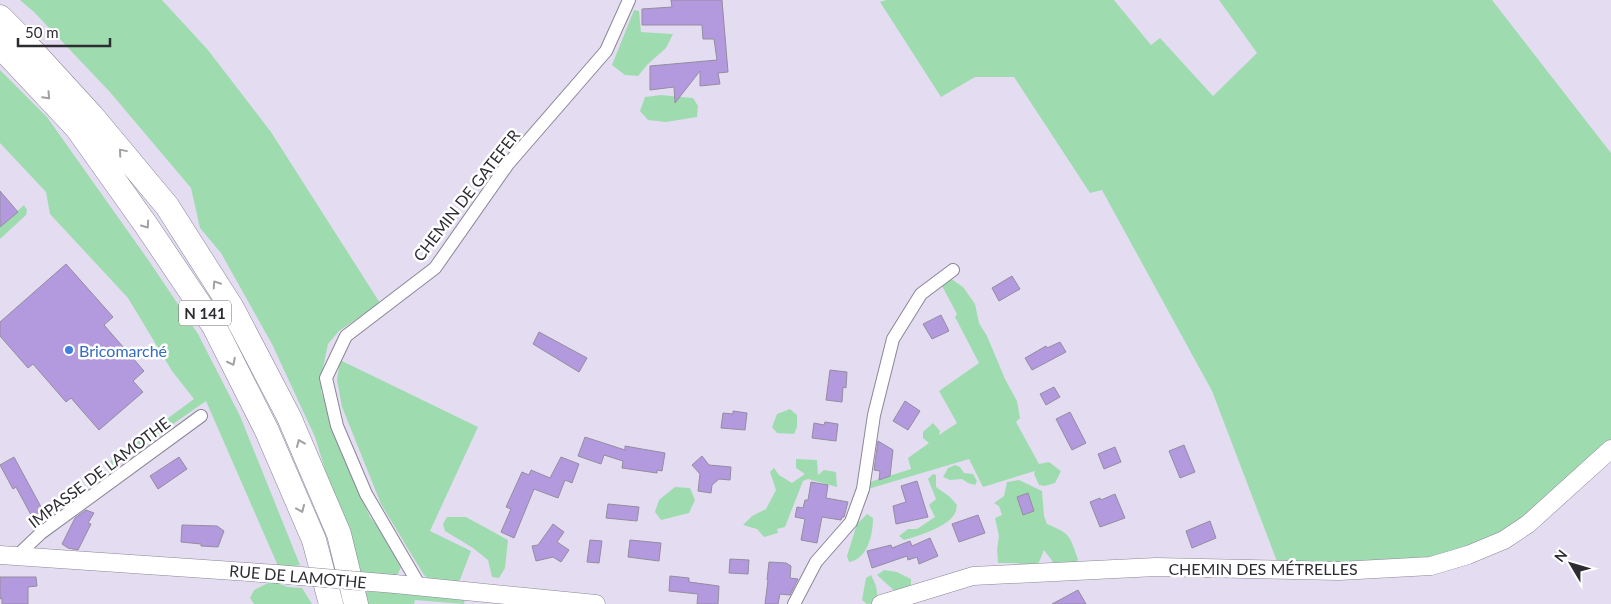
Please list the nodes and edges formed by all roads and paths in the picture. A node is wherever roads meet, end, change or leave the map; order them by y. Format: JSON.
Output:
{"nodes":[{"id":1,"x":629,"y":0,"type":"edge"},
{"id":2,"x":0,"y":18,"type":"edge"},
{"id":3,"x":0,"y":46,"type":"edge"},
{"id":4,"x":953,"y":270,"type":"dead end"},
{"id":5,"x":201,"y":416,"type":"dead end"},
{"id":6,"x":1611,"y":448,"type":"edge"},
{"id":7,"x":0,"y":555,"type":"edge"},
{"id":8,"x":18,"y":555,"type":"junction"},
{"id":9,"x":421,"y":588,"type":"junction"},
{"id":10,"x":331,"y":604,"type":"edge"},
{"id":11,"x":356,"y":604,"type":"edge"},
{"id":12,"x":596,"y":604,"type":"edge"},
{"id":13,"x":794,"y":604,"type":"edge"},
{"id":14,"x":881,"y":604,"type":"edge"}],
"edges":[{"from":1,"to":9,"type":"street","name":"CHEMIN DE GATEFER"},
{"from":11,"to":2,"type":"highway","number":"N 141","one_way":true},
{"from":3,"to":10,"type":"highway","number":"N 141","one_way":true},
{"from":4,"to":13,"type":"street"},
{"from":5,"to":8,"type":"street","name":"IMPASSE DE LAMOTHE"},
{"from":6,"to":14,"type":"street","name":"CHEMIN DES MÉTRELLES"},
{"from":7,"to":8,"type":"street","name":"RUE DE LAMOTHE"},
{"from":8,"to":9,"type":"street","name":"RUE DE LAMOTHE","bridge":true},
{"from":9,"to":12,"type":"street","name":"RUE DE LAMOTHE"}]}
